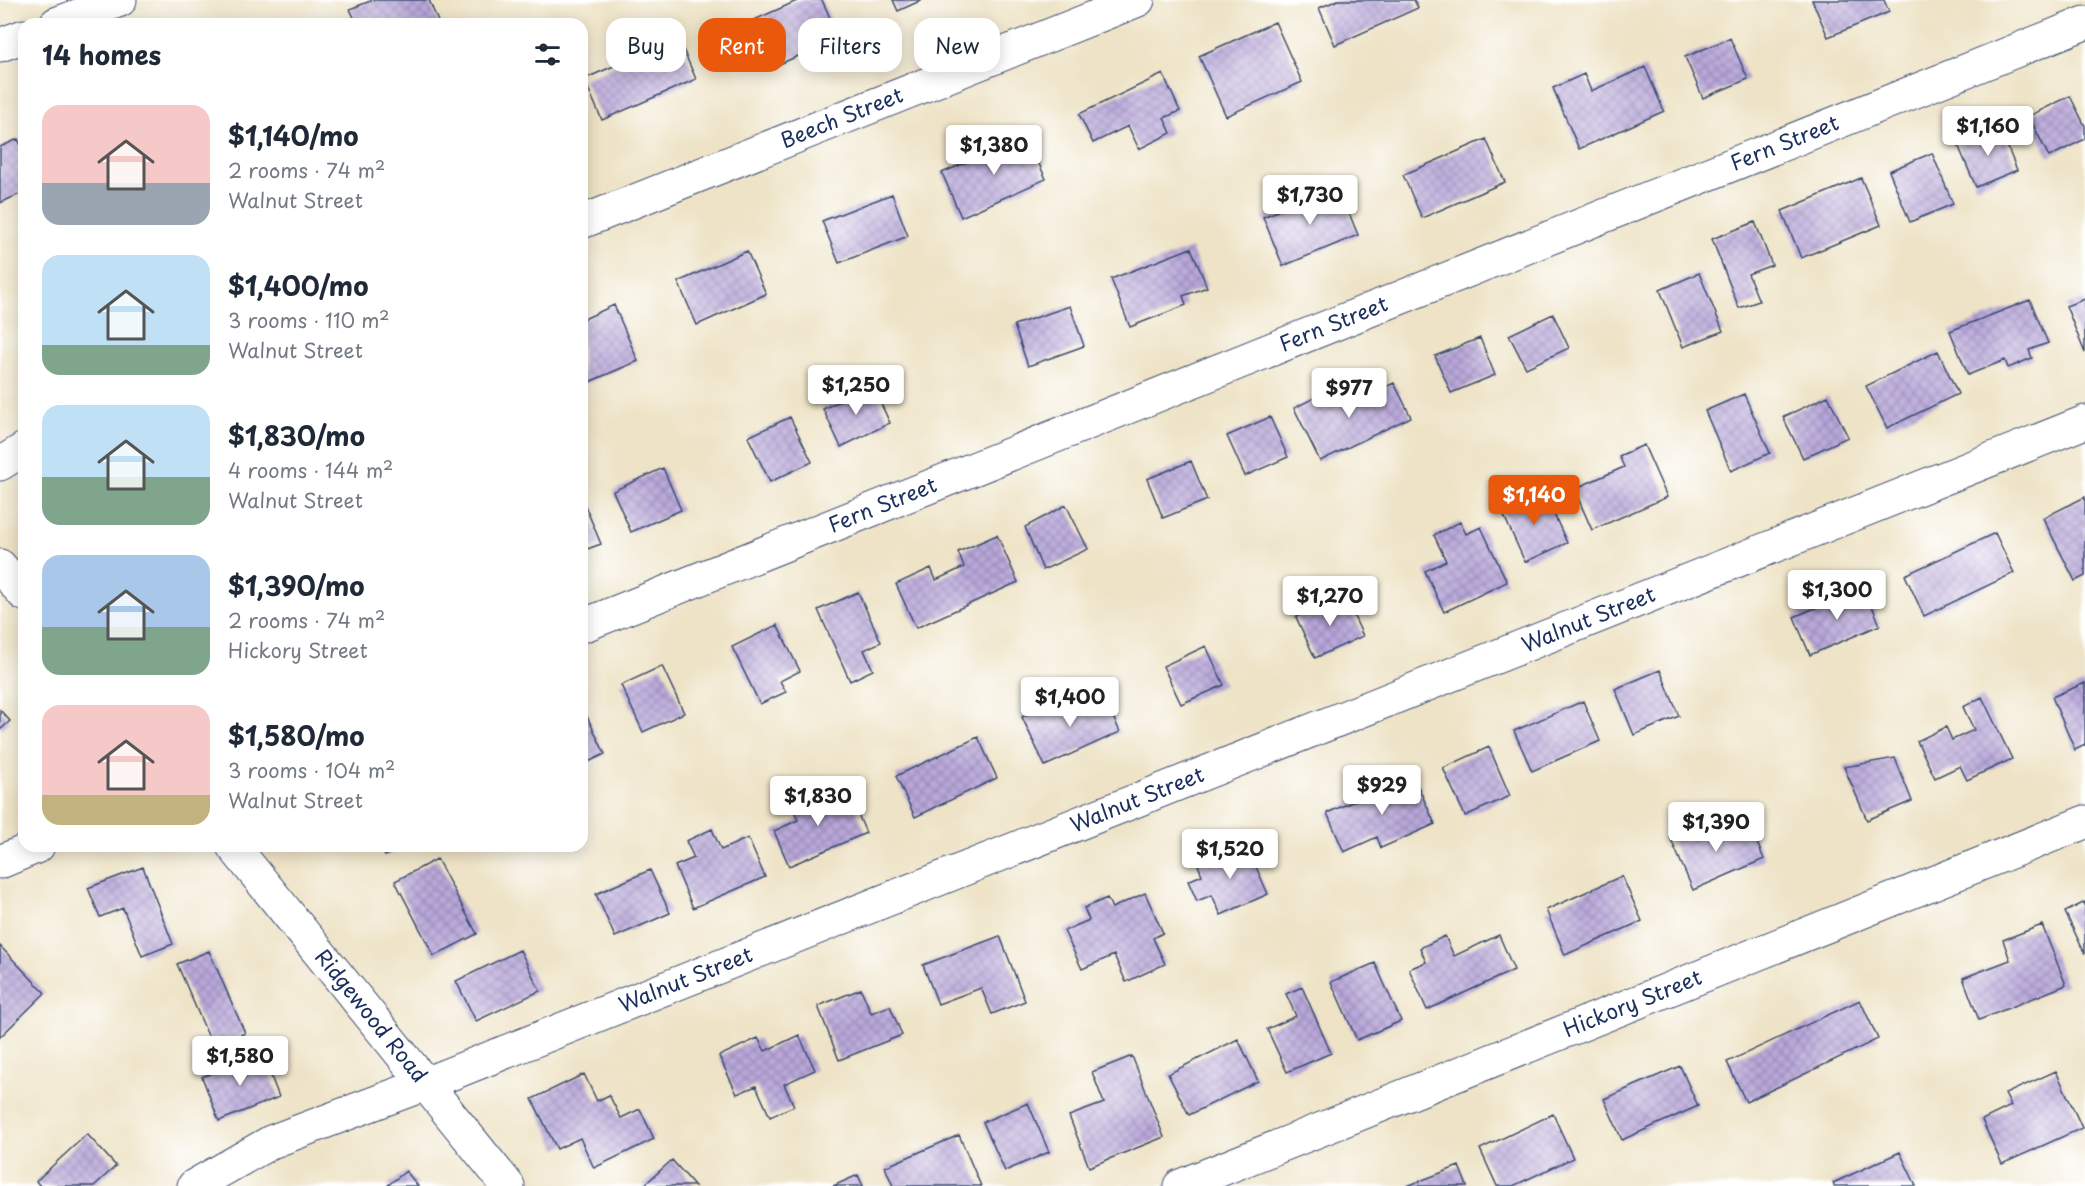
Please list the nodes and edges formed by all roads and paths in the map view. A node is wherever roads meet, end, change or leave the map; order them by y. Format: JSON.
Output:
{"nodes":[{"id":1,"x":120,"y":0,"type":"edge"},
{"id":2,"x":1138,"y":0,"type":"edge"},
{"id":3,"x":72,"y":18,"type":"edge"},
{"id":4,"x":2085,"y":23,"type":"edge"},
{"id":5,"x":18,"y":38,"type":"edge"},
{"id":6,"x":0,"y":45,"type":"edge"},
{"id":7,"x":588,"y":220,"type":"edge"},
{"id":8,"x":2085,"y":422,"type":"edge"},
{"id":9,"x":18,"y":453,"type":"edge"},
{"id":10,"x":0,"y":464,"type":"edge"},
{"id":11,"x":0,"y":566,"type":"edge"},
{"id":12,"x":18,"y":587,"type":"edge"},
{"id":13,"x":588,"y":624,"type":"edge"},
{"id":14,"x":2085,"y":822,"type":"edge"},
{"id":15,"x":23,"y":852,"type":"edge"},
{"id":16,"x":238,"y":852,"type":"edge"},
{"id":17,"x":0,"y":861,"type":"edge"},
{"id":18,"x":425,"y":1084,"type":"junction"},
{"id":19,"x":194,"y":1186,"type":"edge"},
{"id":20,"x":508,"y":1186,"type":"edge"},
{"id":21,"x":1180,"y":1186,"type":"edge"}],
"edges":[{"from":1,"to":3,"type":"street"},
{"from":2,"to":7,"type":"street","name":"Beech Street"},
{"from":4,"to":13,"type":"street","name":"Fern Street"},
{"from":5,"to":6,"type":"street"},
{"from":8,"to":18,"type":"street","name":"Walnut Street"},
{"from":9,"to":10,"type":"street"},
{"from":11,"to":12,"type":"street"},
{"from":14,"to":21,"type":"street","name":"Hickory Street"},
{"from":15,"to":17,"type":"street"},
{"from":16,"to":18,"type":"street","name":"Ridgewood Road"},
{"from":18,"to":19,"type":"street","name":"Walnut Street"},
{"from":18,"to":20,"type":"street","name":"Ridgewood Road"}]}
